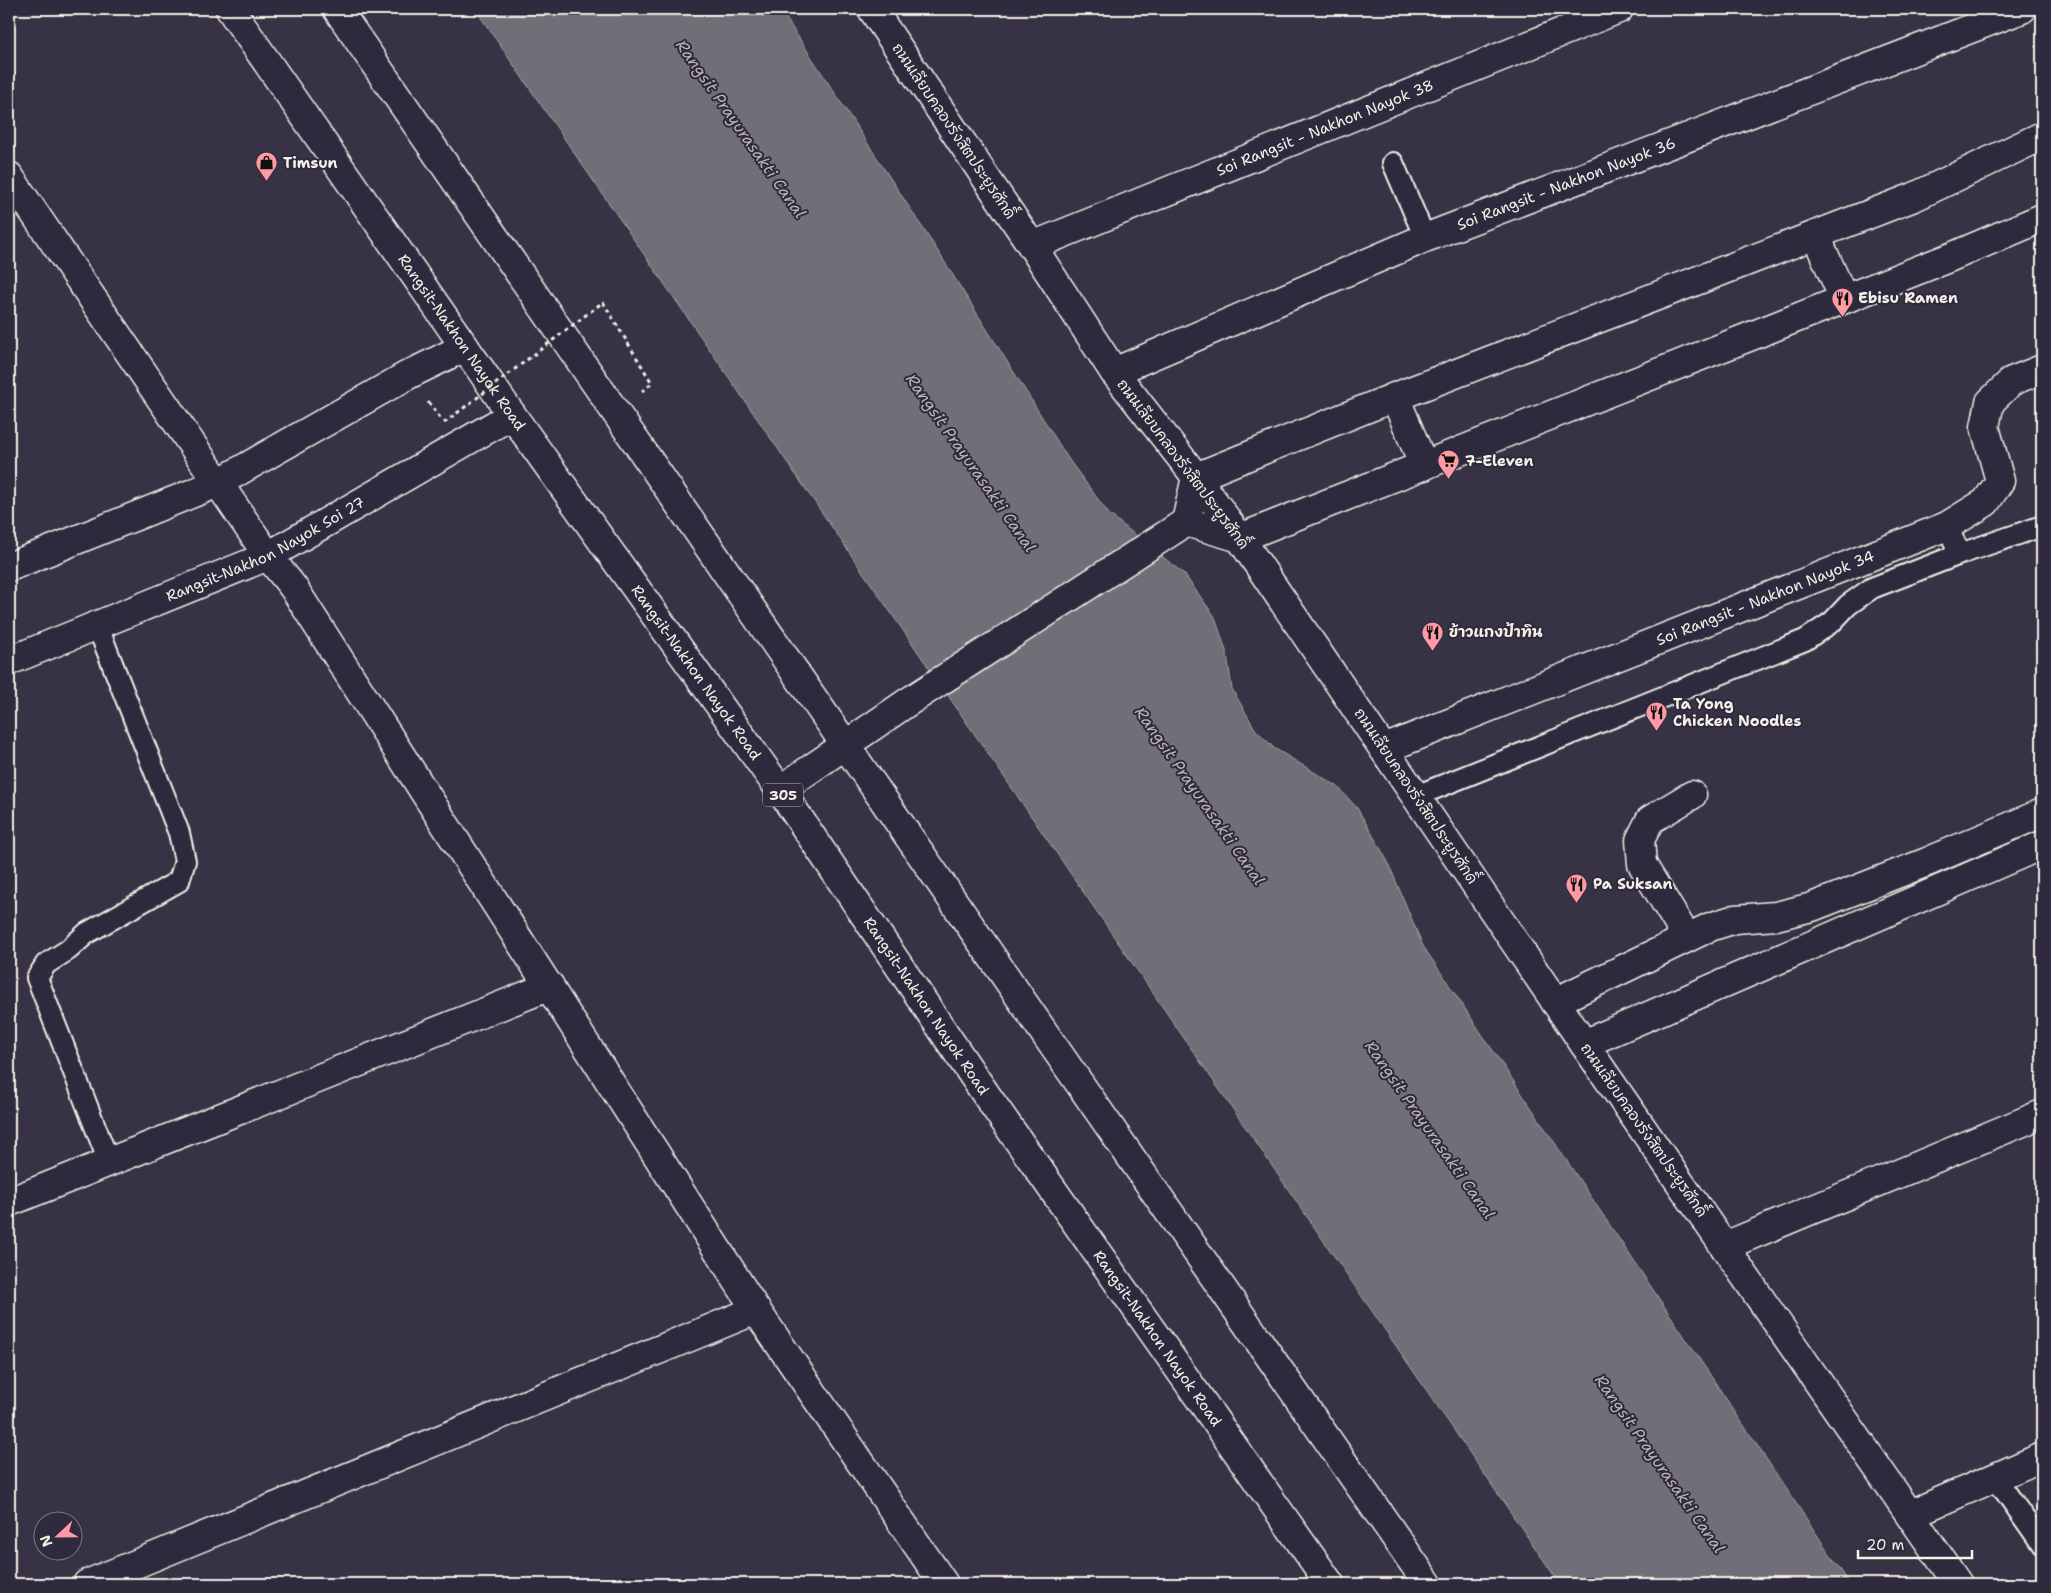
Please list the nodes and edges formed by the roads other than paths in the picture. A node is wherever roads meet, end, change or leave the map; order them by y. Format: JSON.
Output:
{"nodes":[{"id":1,"x":230,"y":9,"type":"edge"},
{"id":2,"x":337,"y":9,"type":"edge"},
{"id":3,"x":872,"y":9,"type":"edge"},
{"id":4,"x":1619,"y":9,"type":"edge"},
{"id":5,"x":2022,"y":9,"type":"edge"},
{"id":6,"x":2042,"y":136,"type":"edge"},
{"id":7,"x":1393,"y":163,"type":"dead end"},
{"id":8,"x":9,"y":176,"type":"edge"},
{"id":9,"x":2042,"y":218,"type":"edge"},
{"id":10,"x":1816,"y":236,"type":"junction"},
{"id":11,"x":1425,"y":238,"type":"junction"},
{"id":12,"x":1032,"y":246,"type":"junction"},
{"id":13,"x":1844,"y":299,"type":"junction"},
{"id":14,"x":465,"y":347,"type":"junction"},
{"id":15,"x":2042,"y":369,"type":"edge"},
{"id":16,"x":1114,"y":372,"type":"junction"},
{"id":17,"x":1395,"y":397,"type":"junction"},
{"id":18,"x":512,"y":415,"type":"junction"},
{"id":19,"x":1424,"y":466,"type":"junction"},
{"id":20,"x":1196,"y":477,"type":"junction"},
{"id":21,"x":218,"y":483,"type":"junction"},
{"id":22,"x":1186,"y":522,"type":"junction"},
{"id":23,"x":1948,"y":526,"type":"junction"},
{"id":24,"x":2042,"y":526,"type":"edge"},
{"id":25,"x":1240,"y":538,"type":"junction"},
{"id":26,"x":1960,"y":554,"type":"junction"},
{"id":27,"x":268,"y":556,"type":"junction"},
{"id":28,"x":9,"y":567,"type":"edge"},
{"id":29,"x":97,"y":625,"type":"junction"},
{"id":30,"x":9,"y":661,"type":"edge"},
{"id":31,"x":846,"y":746,"type":"junction"},
{"id":32,"x":1384,"y":749,"type":"junction"},
{"id":33,"x":780,"y":790,"type":"junction"},
{"id":34,"x":1692,"y":795,"type":"dead end"},
{"id":35,"x":1416,"y":796,"type":"junction"},
{"id":36,"x":2042,"y":813,"type":"edge"},
{"id":37,"x":2042,"y":844,"type":"edge"},
{"id":38,"x":1687,"y":938,"type":"junction"},
{"id":39,"x":550,"y":986,"type":"junction"},
{"id":40,"x":1555,"y":1002,"type":"junction"},
{"id":41,"x":1584,"y":1044,"type":"junction"},
{"id":42,"x":2042,"y":1114,"type":"edge"},
{"id":43,"x":109,"y":1162,"type":"junction"},
{"id":44,"x":9,"y":1202,"type":"edge"},
{"id":45,"x":1724,"y":1246,"type":"junction"},
{"id":46,"x":756,"y":1310,"type":"junction"},
{"id":47,"x":2042,"y":1457,"type":"edge"},
{"id":48,"x":1995,"y":1476,"type":"junction"},
{"id":49,"x":1910,"y":1514,"type":"junction"},
{"id":50,"x":2042,"y":1544,"type":"edge"},
{"id":51,"x":87,"y":1584,"type":"edge"},
{"id":52,"x":944,"y":1584,"type":"edge"},
{"id":53,"x":1330,"y":1584,"type":"edge"},
{"id":54,"x":1428,"y":1584,"type":"edge"},
{"id":55,"x":1958,"y":1584,"type":"edge"}],
"edges":[{"from":1,"to":14,"type":"street","name":"Rangsit-Nakhon Nayok Road","number":"305"},
{"from":2,"to":31,"type":"street"},
{"from":3,"to":12,"type":"street","name":"ถนนเลียบคลองรังสิตประยูรศักดิ์"},
{"from":4,"to":12,"type":"street","name":"Soi Rangsit - Nakhon Nayok 38"},
{"from":5,"to":11,"type":"street","name":"Soi Rangsit - Nakhon Nayok 36"},
{"from":6,"to":10,"type":"street"},
{"from":7,"to":11,"type":"lane"},
{"from":8,"to":21,"type":"street"},
{"from":9,"to":13,"type":"street"},
{"from":10,"to":13,"type":"street"},
{"from":10,"to":17,"type":"street"},
{"from":11,"to":16,"type":"street","name":"Soi Rangsit - Nakhon Nayok 36"},
{"from":12,"to":16,"type":"street","name":"ถนนเลียบคลองรังสิตประยูรศักดิ์"},
{"from":13,"to":19,"type":"street"},
{"from":14,"to":18,"type":"street","name":"Rangsit-Nakhon Nayok Road","number":"305"},
{"from":14,"to":21,"type":"street"},
{"from":15,"to":23,"type":"street","name":"Soi Rangsit - Nakhon Nayok 34"},
{"from":16,"to":20,"type":"street","name":"ถนนเลียบคลองรังสิตประยูรศักดิ์"},
{"from":17,"to":19,"type":"street"},
{"from":17,"to":20,"type":"street"},
{"from":18,"to":27,"type":"street","name":"Rangsit-Nakhon Nayok Soi 27"},
{"from":18,"to":33,"type":"street","name":"Rangsit-Nakhon Nayok Road","number":"305"},
{"from":19,"to":25,"type":"street"},
{"from":20,"to":22,"type":"street"},
{"from":20,"to":25,"type":"street","name":"ถนนเลียบคลองรังสิตประยูรศักดิ์"},
{"from":21,"to":27,"type":"street"},
{"from":21,"to":28,"type":"street"},
{"from":22,"to":25,"type":"street"},
{"from":22,"to":31,"type":"street"},
{"from":23,"to":26,"type":"lane"},
{"from":23,"to":32,"type":"street","name":"Soi Rangsit - Nakhon Nayok 34"},
{"from":24,"to":26,"type":"lane"},
{"from":25,"to":32,"type":"street","name":"ถนนเลียบคลองรังสิตประยูรศักดิ์"},
{"from":26,"to":35,"type":"lane"},
{"from":27,"to":29,"type":"street","name":"Rangsit-Nakhon Nayok Soi 27"},
{"from":27,"to":39,"type":"street"},
{"from":29,"to":30,"type":"street","name":"Rangsit-Nakhon Nayok Soi 27"},
{"from":29,"to":43,"type":"lane"},
{"from":31,"to":33,"type":"street"},
{"from":31,"to":54,"type":"street"},
{"from":32,"to":35,"type":"street","name":"ถนนเลียบคลองรังสิตประยูรศักดิ์"},
{"from":33,"to":53,"type":"street","name":"Rangsit-Nakhon Nayok Road","number":"305"},
{"from":34,"to":38,"type":"street"},
{"from":35,"to":40,"type":"street","name":"ถนนเลียบคลองรังสิตประยูรศักดิ์"},
{"from":36,"to":38,"type":"street"},
{"from":37,"to":41,"type":"street"},
{"from":38,"to":40,"type":"street"},
{"from":39,"to":43,"type":"street"},
{"from":39,"to":46,"type":"street"},
{"from":40,"to":41,"type":"street","name":"ถนนเลียบคลองรังสิตประยูรศักดิ์"},
{"from":41,"to":45,"type":"street","name":"ถนนเลียบคลองรังสิตประยูรศักดิ์"},
{"from":42,"to":45,"type":"street"},
{"from":43,"to":44,"type":"street"},
{"from":45,"to":49,"type":"street","name":"ถนนเลียบคลองรังสิตประยูรศักดิ์"},
{"from":46,"to":51,"type":"street"},
{"from":46,"to":52,"type":"street"},
{"from":47,"to":48,"type":"street"},
{"from":48,"to":49,"type":"street"},
{"from":48,"to":50,"type":"lane"},
{"from":49,"to":55,"type":"street","name":"ถนนเลียบคลองรังสิตประยูรศักดิ์"}]}
